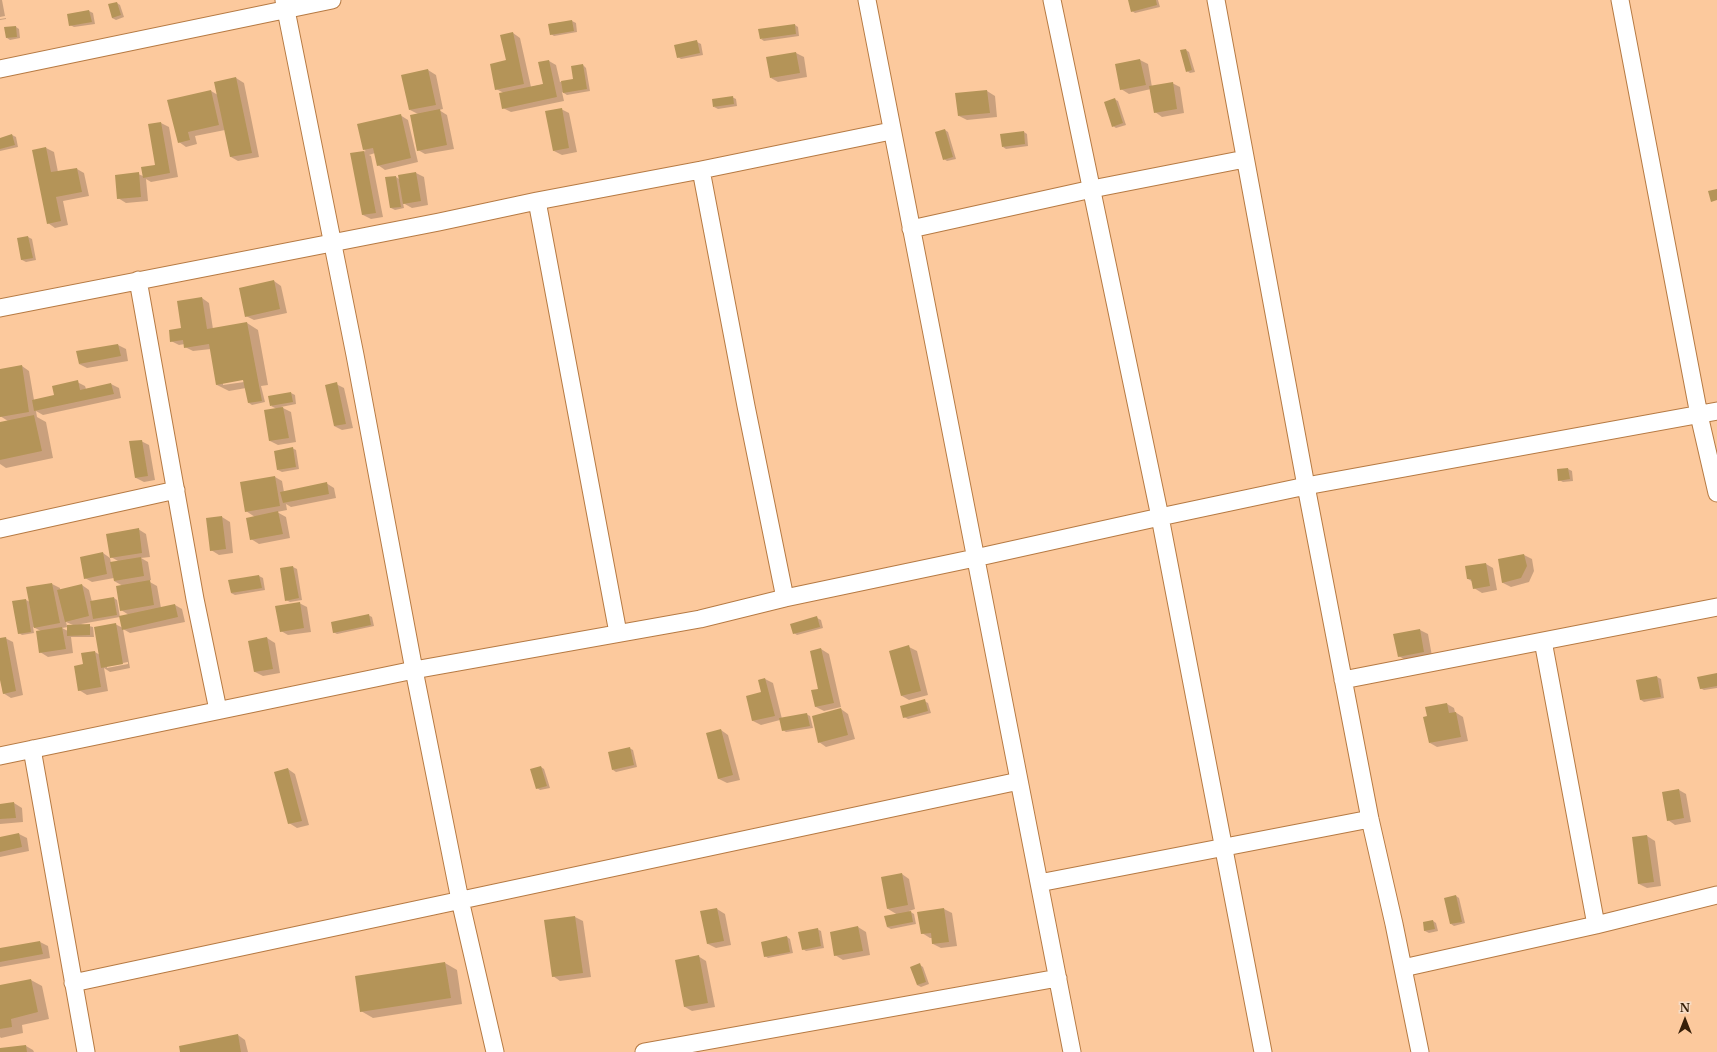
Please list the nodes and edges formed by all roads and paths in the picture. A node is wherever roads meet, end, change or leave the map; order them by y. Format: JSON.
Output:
{"nodes":[{"id":1,"x":332,"y":0,"type":"edge"},
{"id":2,"x":867,"y":0,"type":"edge"},
{"id":3,"x":1052,"y":0,"type":"edge"},
{"id":4,"x":1216,"y":0,"type":"edge"},
{"id":5,"x":1620,"y":0,"type":"edge"},
{"id":6,"x":284,"y":5,"type":"edge"},
{"id":7,"x":0,"y":69,"type":"edge"},
{"id":8,"x":891,"y":131,"type":"junction"},
{"id":9,"x":1245,"y":159,"type":"junction"},
{"id":10,"x":701,"y":170,"type":"junction"},
{"id":11,"x":1092,"y":189,"type":"junction"},
{"id":12,"x":537,"y":200,"type":"junction"},
{"id":13,"x":911,"y":229,"type":"junction"},
{"id":14,"x":331,"y":243,"type":"junction"},
{"id":15,"x":138,"y":280,"type":"junction"},
{"id":16,"x":0,"y":308,"type":"edge"},
{"id":17,"x":1717,"y":411,"type":"edge"},
{"id":18,"x":1699,"y":415,"type":"junction"},
{"id":19,"x":1306,"y":486,"type":"junction"},
{"id":20,"x":176,"y":490,"type":"junction"},
{"id":21,"x":1717,"y":493,"type":"edge"},
{"id":22,"x":1160,"y":516,"type":"junction"},
{"id":23,"x":0,"y":529,"type":"edge"},
{"id":24,"x":975,"y":558,"type":"junction"},
{"id":25,"x":784,"y":598,"type":"junction"},
{"id":26,"x":1717,"y":607,"type":"edge"},
{"id":27,"x":618,"y":633,"type":"junction"},
{"id":28,"x":1543,"y":641,"type":"junction"},
{"id":29,"x":414,"y":670,"type":"junction"},
{"id":30,"x":1343,"y":680,"type":"junction"},
{"id":31,"x":218,"y":710,"type":"junction"},
{"id":32,"x":32,"y":749,"type":"junction"},
{"id":33,"x":0,"y":756,"type":"edge"},
{"id":34,"x":1019,"y":780,"type":"junction"},
{"id":35,"x":1370,"y":819,"type":"junction"},
{"id":36,"x":1225,"y":848,"type":"junction"},
{"id":37,"x":1039,"y":883,"type":"junction"},
{"id":38,"x":1717,"y":895,"type":"edge"},
{"id":39,"x":460,"y":900,"type":"junction"},
{"id":40,"x":1596,"y":925,"type":"junction"},
{"id":41,"x":1403,"y":968,"type":"junction"},
{"id":42,"x":1058,"y":978,"type":"junction"},
{"id":43,"x":73,"y":983,"type":"junction"},
{"id":44,"x":86,"y":1052,"type":"edge"},
{"id":45,"x":495,"y":1052,"type":"edge"},
{"id":46,"x":644,"y":1052,"type":"edge"},
{"id":47,"x":1072,"y":1052,"type":"edge"},
{"id":48,"x":1264,"y":1052,"type":"edge"},
{"id":49,"x":1420,"y":1052,"type":"edge"}],
"edges":[{"from":1,"to":6,"type":"street"},
{"from":2,"to":8,"type":"street"},
{"from":3,"to":11,"type":"street"},
{"from":4,"to":9,"type":"street"},
{"from":5,"to":18,"type":"street"},
{"from":6,"to":7,"type":"street"},
{"from":6,"to":14,"type":"street"},
{"from":8,"to":10,"type":"street"},
{"from":8,"to":13,"type":"street"},
{"from":9,"to":11,"type":"street"},
{"from":9,"to":19,"type":"street"},
{"from":10,"to":12,"type":"street"},
{"from":10,"to":25,"type":"street"},
{"from":11,"to":13,"type":"street"},
{"from":11,"to":22,"type":"street"},
{"from":12,"to":14,"type":"street"},
{"from":12,"to":27,"type":"street"},
{"from":13,"to":24,"type":"street"},
{"from":14,"to":15,"type":"street"},
{"from":14,"to":29,"type":"street"},
{"from":15,"to":16,"type":"street"},
{"from":15,"to":20,"type":"street"},
{"from":17,"to":18,"type":"street"},
{"from":18,"to":19,"type":"street"},
{"from":18,"to":21,"type":"street"},
{"from":19,"to":22,"type":"street"},
{"from":19,"to":30,"type":"street"},
{"from":20,"to":23,"type":"street"},
{"from":20,"to":31,"type":"street"},
{"from":22,"to":24,"type":"street"},
{"from":22,"to":36,"type":"street"},
{"from":24,"to":25,"type":"street"},
{"from":24,"to":34,"type":"street"},
{"from":25,"to":27,"type":"street"},
{"from":26,"to":28,"type":"street"},
{"from":27,"to":29,"type":"street"},
{"from":28,"to":30,"type":"street"},
{"from":28,"to":40,"type":"street"},
{"from":29,"to":31,"type":"street"},
{"from":29,"to":39,"type":"street"},
{"from":30,"to":35,"type":"street"},
{"from":31,"to":32,"type":"street"},
{"from":32,"to":33,"type":"street"},
{"from":32,"to":43,"type":"street"},
{"from":34,"to":37,"type":"street"},
{"from":34,"to":39,"type":"street"},
{"from":35,"to":36,"type":"street"},
{"from":35,"to":41,"type":"street"},
{"from":36,"to":37,"type":"street"},
{"from":36,"to":48,"type":"street"},
{"from":37,"to":42,"type":"street"},
{"from":38,"to":40,"type":"street"},
{"from":39,"to":43,"type":"street"},
{"from":39,"to":45,"type":"street"},
{"from":40,"to":41,"type":"street"},
{"from":41,"to":49,"type":"street"},
{"from":42,"to":46,"type":"street"},
{"from":42,"to":47,"type":"street"},
{"from":43,"to":44,"type":"street"}]}
